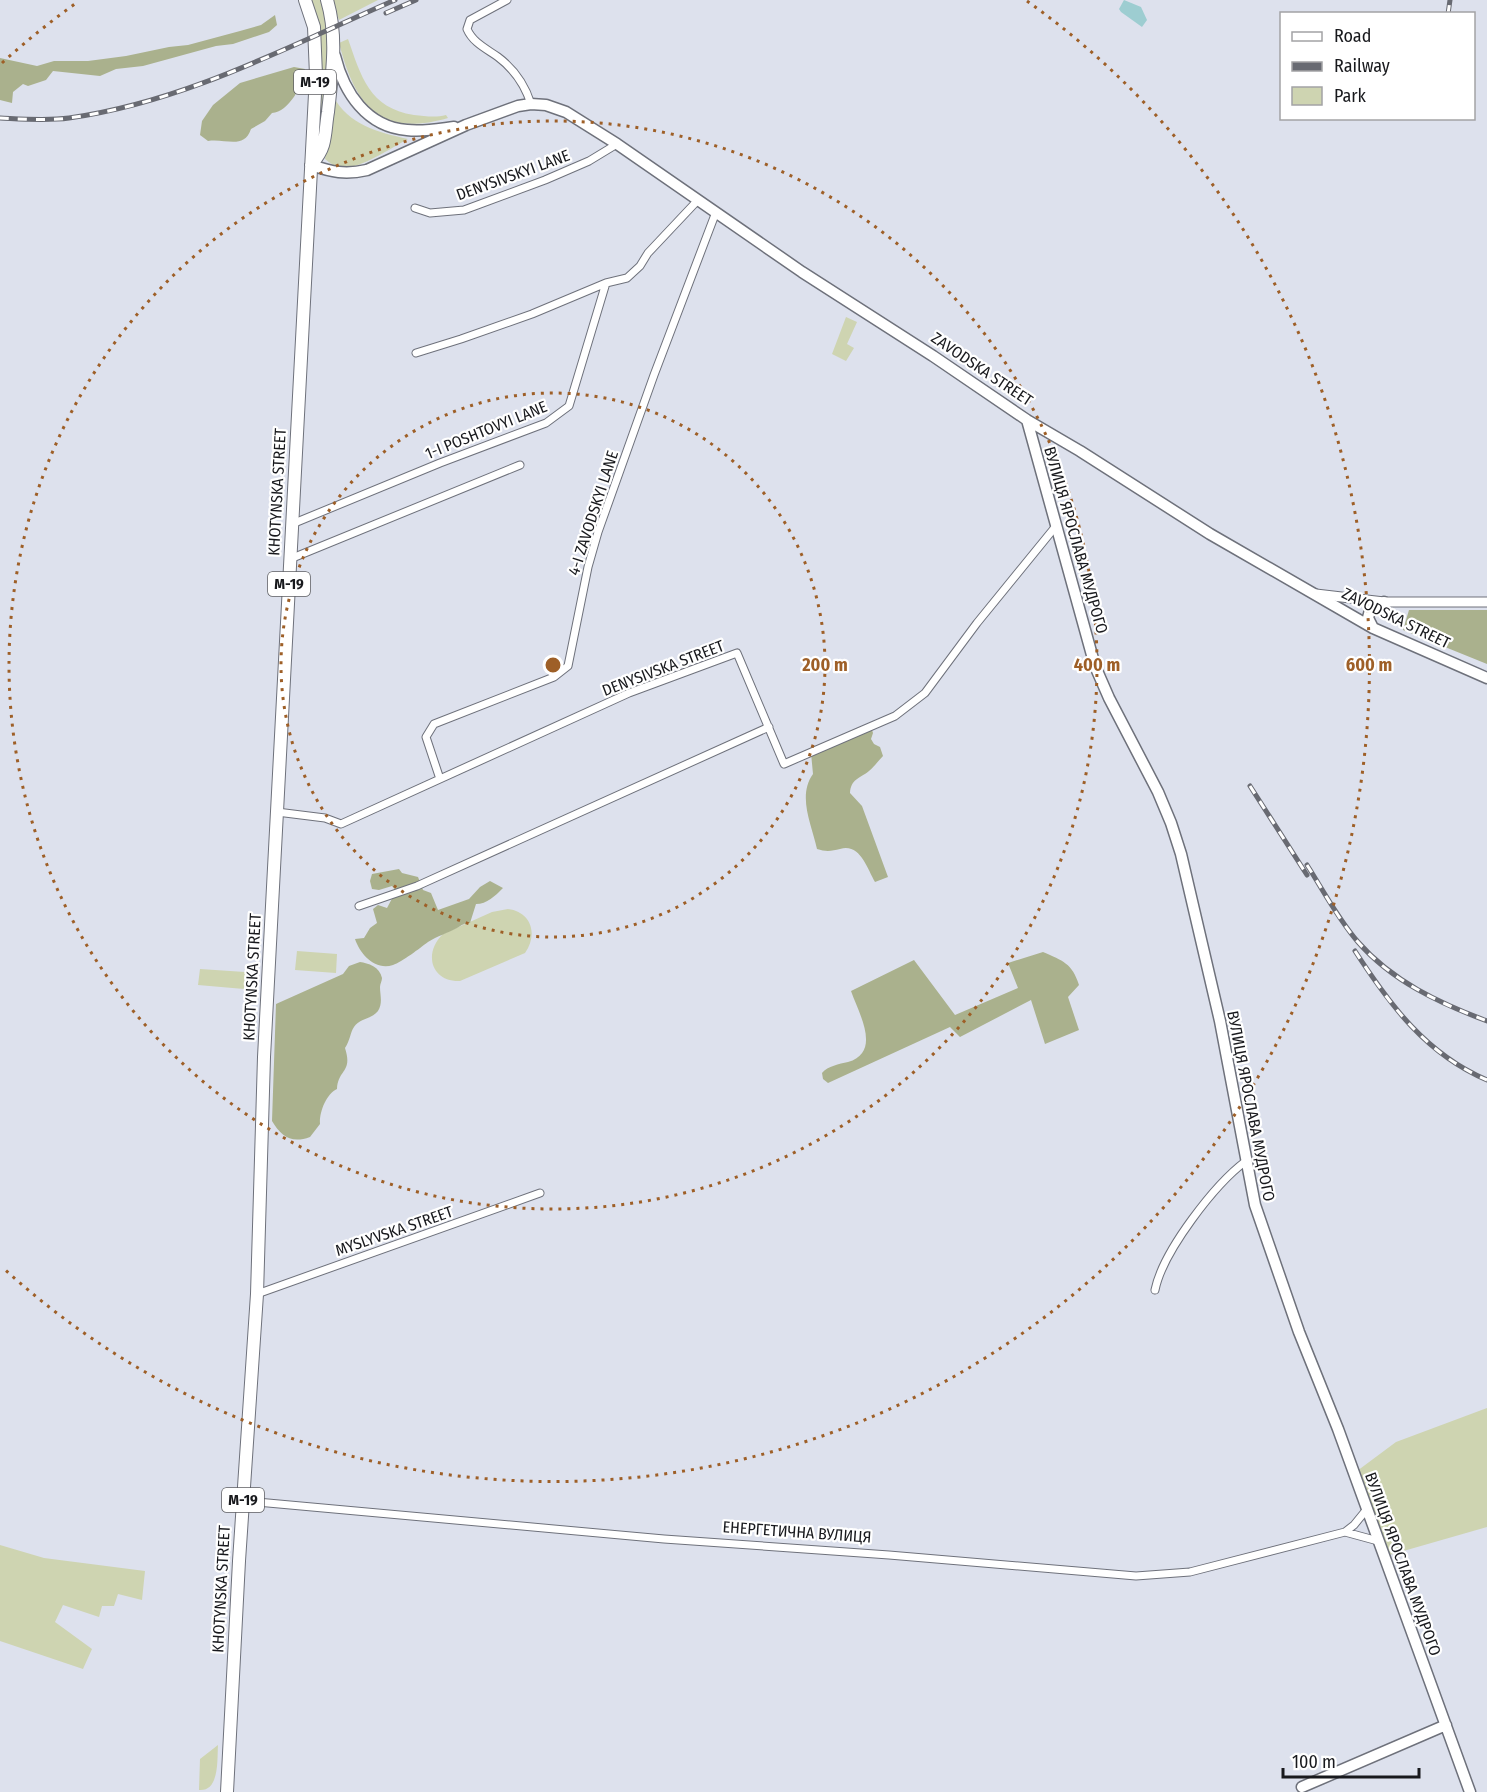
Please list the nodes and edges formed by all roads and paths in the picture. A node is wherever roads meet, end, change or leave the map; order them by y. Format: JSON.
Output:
{"nodes":[{"id":1,"x":305,"y":0,"type":"edge"},
{"id":2,"x":327,"y":0,"type":"edge"},
{"id":3,"x":507,"y":0,"type":"edge"},
{"id":4,"x":334,"y":53,"type":"junction"},
{"id":5,"x":531,"y":104,"type":"junction"},
{"id":6,"x":466,"y":125,"type":"junction"},
{"id":7,"x":617,"y":144,"type":"junction"},
{"id":8,"x":311,"y":165,"type":"junction"},
{"id":9,"x":699,"y":200,"type":"junction"},
{"id":10,"x":415,"y":208,"type":"dead end"},
{"id":11,"x":716,"y":212,"type":"junction"},
{"id":12,"x":606,"y":283,"type":"junction"},
{"id":13,"x":416,"y":353,"type":"dead end"},
{"id":14,"x":1027,"y":420,"type":"junction"},
{"id":15,"x":520,"y":465,"type":"dead end"},
{"id":16,"x":292,"y":524,"type":"junction"},
{"id":17,"x":1056,"y":526,"type":"junction"},
{"id":18,"x":290,"y":559,"type":"junction"},
{"id":19,"x":1309,"y":593,"type":"junction"},
{"id":20,"x":1384,"y":602,"type":"junction"},
{"id":21,"x":1487,"y":602,"type":"edge"},
{"id":22,"x":1373,"y":628,"type":"junction"},
{"id":23,"x":1487,"y":678,"type":"edge"},
{"id":24,"x":769,"y":727,"type":"junction"},
{"id":25,"x":440,"y":779,"type":"junction"},
{"id":26,"x":277,"y":812,"type":"junction"},
{"id":27,"x":360,"y":906,"type":"dead end"},
{"id":28,"x":1246,"y":1161,"type":"junction"},
{"id":29,"x":540,"y":1193,"type":"dead end"},
{"id":30,"x":1155,"y":1290,"type":"dead end"},
{"id":31,"x":257,"y":1294,"type":"junction"},
{"id":32,"x":243,"y":1501,"type":"junction"},
{"id":33,"x":257,"y":1502,"type":"joint"},
{"id":34,"x":1367,"y":1509,"type":"junction"},
{"id":35,"x":1345,"y":1532,"type":"junction"},
{"id":36,"x":1378,"y":1541,"type":"junction"},
{"id":37,"x":1446,"y":1725,"type":"junction"},
{"id":38,"x":1302,"y":1787,"type":"dead end"},
{"id":39,"x":227,"y":1792,"type":"edge"},
{"id":40,"x":1470,"y":1792,"type":"edge"}],
"edges":[{"from":1,"to":8,"type":"highway","name":"KHOTYNSKA STREET","number":"М-19"},
{"from":2,"to":4,"type":"highway","name":"ZAVODSKA STREET","number":"М-19"},
{"from":3,"to":5,"type":"street"},
{"from":4,"to":6,"type":"main road","name":"ZAVODSKA STREET"},
{"from":4,"to":8,"type":"highway","name":"KHOTYNSKA STREET","number":"М-19"},
{"from":5,"to":6,"type":"main road","name":"ZAVODSKA STREET"},
{"from":5,"to":7,"type":"main road","name":"ZAVODSKA STREET"},
{"from":6,"to":8,"type":"main road","name":"ZAVODSKA STREET"},
{"from":7,"to":9,"type":"main road","name":"ZAVODSKA STREET"},
{"from":7,"to":10,"type":"street","name":"DENYSIVSKYI LANE"},
{"from":8,"to":16,"type":"highway","name":"KHOTYNSKA STREET","number":"М-19"},
{"from":9,"to":11,"type":"main road","name":"ZAVODSKA STREET"},
{"from":9,"to":12,"type":"street"},
{"from":11,"to":14,"type":"main road","name":"ZAVODSKA STREET"},
{"from":11,"to":25,"type":"street","name":"4-I ZAVODSKYI LANE"},
{"from":12,"to":13,"type":"street"},
{"from":12,"to":16,"type":"street","name":"1-I POSHTOVYI LANE"},
{"from":14,"to":17,"type":"main road","name":"ВУЛИЦЯ ЯРОСЛАВА МУДРОГО"},
{"from":14,"to":19,"type":"main road","name":"ZAVODSKA STREET"},
{"from":15,"to":18,"type":"street"},
{"from":16,"to":18,"type":"highway","name":"KHOTYNSKA STREET","number":"М-19"},
{"from":17,"to":24,"type":"street","name":"DENYSIVSKA STREET"},
{"from":17,"to":28,"type":"main road","name":"ВУЛИЦЯ ЯРОСЛАВА МУДРОГО"},
{"from":18,"to":26,"type":"highway","name":"KHOTYNSKA STREET","number":"М-19"},
{"from":19,"to":20,"type":"street"},
{"from":19,"to":22,"type":"main road","name":"ZAVODSKA STREET"},
{"from":20,"to":21,"type":"street"},
{"from":20,"to":22,"type":"main road"},
{"from":22,"to":23,"type":"main road","name":"ZAVODSKA STREET"},
{"from":24,"to":25,"type":"street","name":"DENYSIVSKA STREET"},
{"from":24,"to":27,"type":"street"},
{"from":25,"to":26,"type":"street","name":"DENYSIVSKA STREET"},
{"from":26,"to":31,"type":"highway","name":"KHOTYNSKA STREET","number":"М-19"},
{"from":28,"to":30,"type":"street"},
{"from":28,"to":34,"type":"main road","name":"ВУЛИЦЯ ЯРОСЛАВА МУДРОГО"},
{"from":29,"to":31,"type":"street","name":"MYSLYVSKA STREET"},
{"from":31,"to":32,"type":"highway","name":"KHOTYNSKA STREET","number":"М-19"},
{"from":32,"to":33,"type":"highway","name":"ЕНЕРГЕТИЧНА ВУЛИЦЯ"},
{"from":32,"to":39,"type":"highway","name":"KHOTYNSKA STREET","number":"М-19"},
{"from":33,"to":35,"type":"street","name":"ЕНЕРГЕТИЧНА ВУЛИЦЯ"},
{"from":34,"to":35,"type":"street"},
{"from":34,"to":36,"type":"main road","name":"ВУЛИЦЯ ЯРОСЛАВА МУДРОГО"},
{"from":35,"to":36,"type":"street","name":"ЕНЕРГЕТИЧНА ВУЛИЦЯ"},
{"from":36,"to":37,"type":"main road","name":"ВУЛИЦЯ ЯРОСЛАВА МУДРОГО"},
{"from":37,"to":38,"type":"main road"},
{"from":37,"to":40,"type":"main road","name":"ВУЛИЦЯ ЯРОСЛАВА МУДРОГО"}]}
